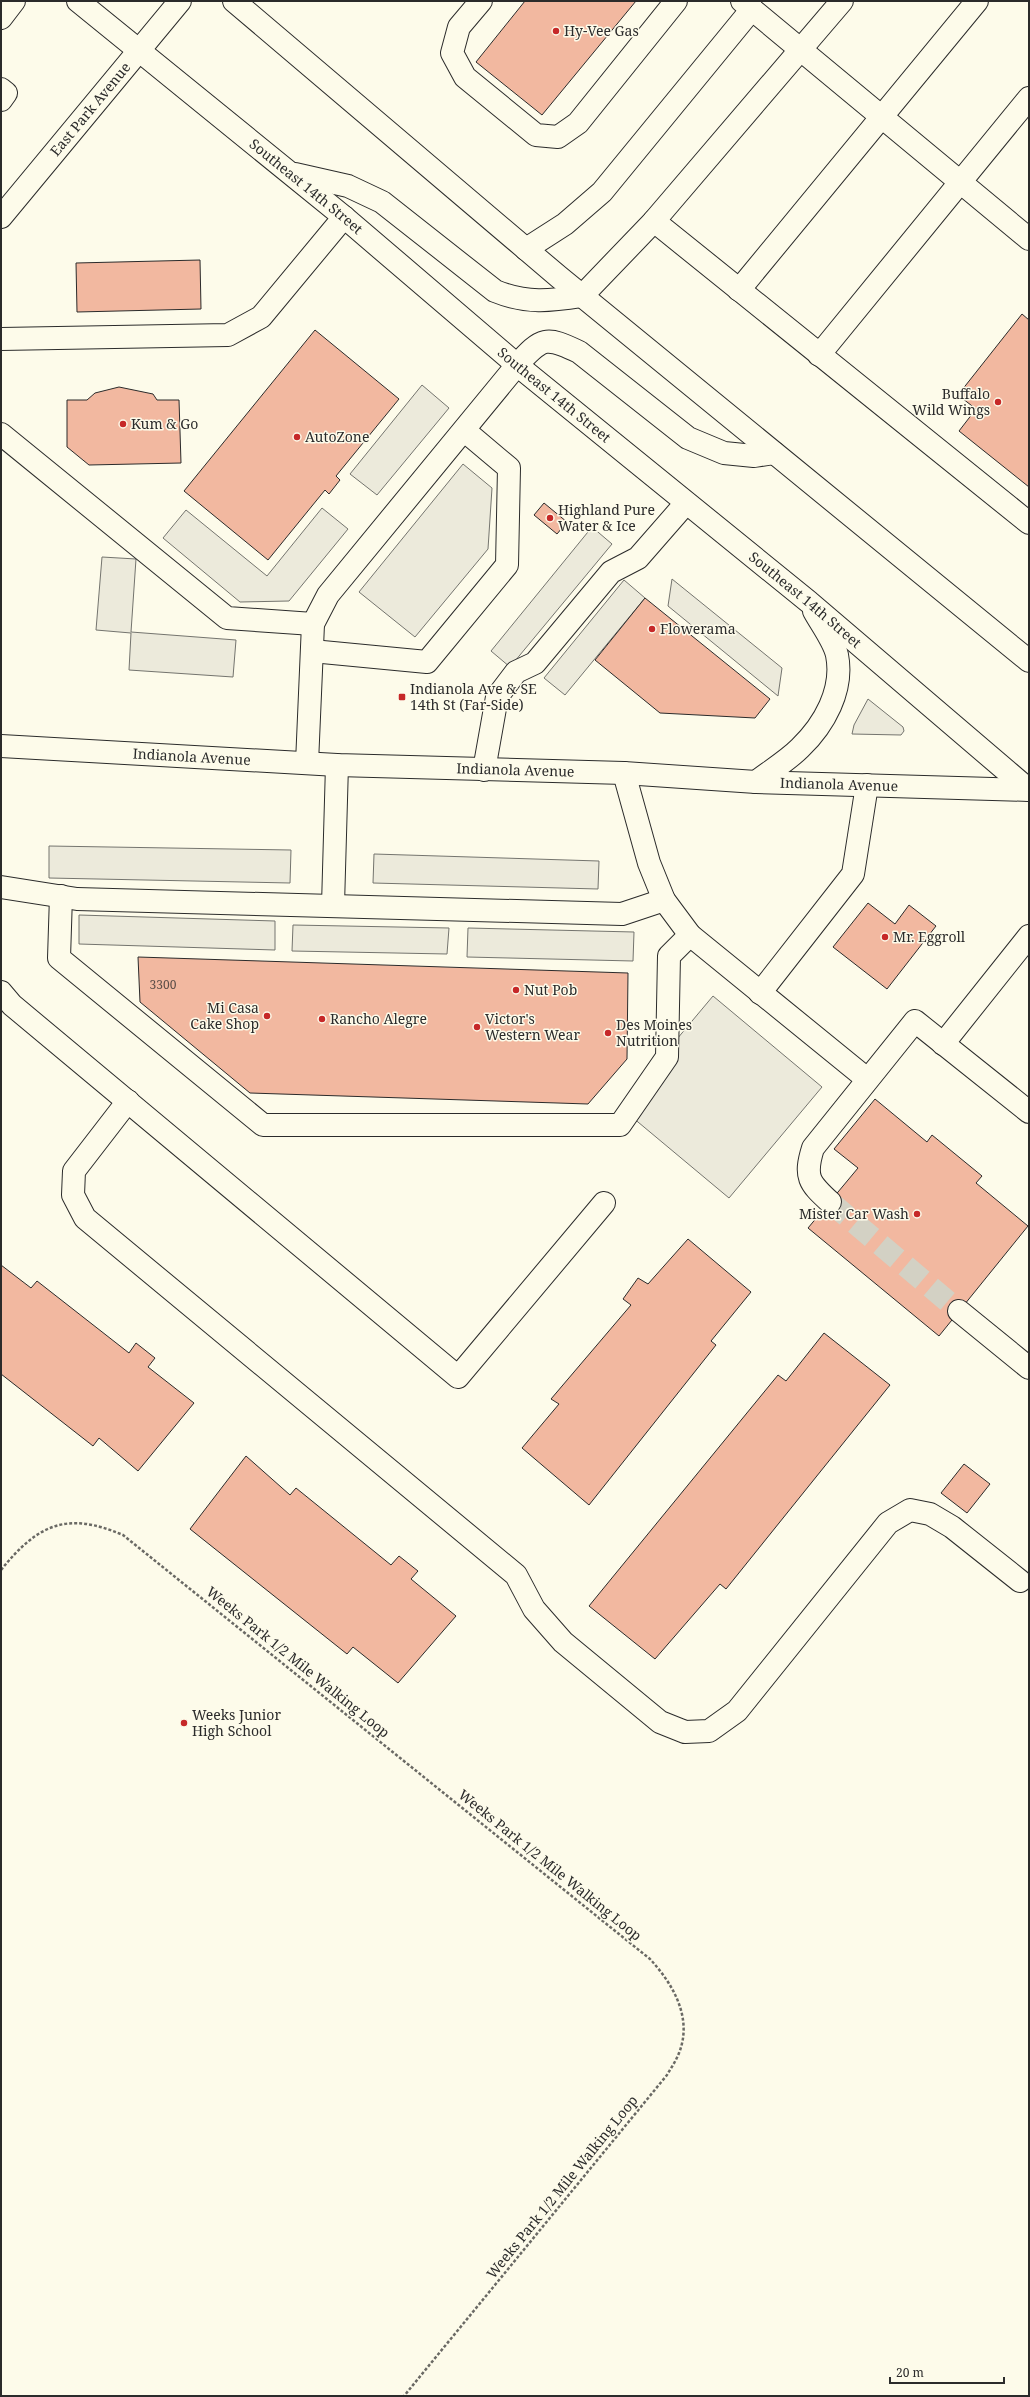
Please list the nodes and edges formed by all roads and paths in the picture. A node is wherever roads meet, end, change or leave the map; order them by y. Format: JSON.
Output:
{"nodes":[{"id":1,"x":14,"y":1,"type":"edge"},
{"id":2,"x":78,"y":1,"type":"edge"},
{"id":3,"x":180,"y":1,"type":"edge"},
{"id":4,"x":234,"y":1,"type":"edge"},
{"id":5,"x":481,"y":1,"type":"edge"},
{"id":6,"x":676,"y":1,"type":"edge"},
{"id":7,"x":842,"y":1,"type":"edge"},
{"id":8,"x":977,"y":1,"type":"edge"},
{"id":9,"x":747,"y":5,"type":"edge"},
{"id":10,"x":1,"y":18,"type":"edge"},
{"id":11,"x":801,"y":50,"type":"junction"},
{"id":12,"x":139,"y":51,"type":"junction"},
{"id":13,"x":1,"y":89,"type":"edge"},
{"id":14,"x":1029,"y":98,"type":"edge"},
{"id":15,"x":1,"y":100,"type":"edge"},
{"id":16,"x":882,"y":117,"type":"junction"},
{"id":17,"x":290,"y":173,"type":"junction"},
{"id":18,"x":960,"y":181,"type":"junction"},
{"id":19,"x":1,"y":217,"type":"edge"},
{"id":20,"x":344,"y":217,"type":"junction"},
{"id":21,"x":654,"y":221,"type":"junction"},
{"id":22,"x":1029,"y":238,"type":"edge"},
{"id":23,"x":526,"y":249,"type":"junction"},
{"id":24,"x":739,"y":290,"type":"junction"},
{"id":25,"x":582,"y":296,"type":"junction"},
{"id":26,"x":1,"y":339,"type":"edge"},
{"id":27,"x":819,"y":355,"type":"junction"},
{"id":28,"x":517,"y":365,"type":"junction"},
{"id":29,"x":465,"y":431,"type":"junction"},
{"id":30,"x":1,"y":434,"type":"edge"},
{"id":31,"x":774,"y":453,"type":"junction"},
{"id":32,"x":686,"y":502,"type":"junction"},
{"id":33,"x":1029,"y":522,"type":"edge"},
{"id":34,"x":809,"y":602,"type":"junction"},
{"id":35,"x":313,"y":624,"type":"junction"},
{"id":36,"x":312,"y":651,"type":"junction"},
{"id":37,"x":1029,"y":661,"type":"edge"},
{"id":38,"x":1,"y":746,"type":"edge"},
{"id":39,"x":307,"y":764,"type":"junction"},
{"id":40,"x":337,"y":765,"type":"junction"},
{"id":41,"x":484,"y":770,"type":"junction"},
{"id":42,"x":624,"y":773,"type":"junction"},
{"id":43,"x":756,"y":782,"type":"junction"},
{"id":44,"x":868,"y":785,"type":"junction"},
{"id":45,"x":1029,"y":790,"type":"edge"},
{"id":46,"x":1,"y":887,"type":"edge"},
{"id":47,"x":61,"y":896,"type":"junction"},
{"id":48,"x":664,"y":900,"type":"junction"},
{"id":49,"x":333,"y":905,"type":"junction"},
{"id":50,"x":690,"y":935,"type":"junction"},
{"id":51,"x":1029,"y":936,"type":"edge"},
{"id":52,"x":1,"y":992,"type":"edge"},
{"id":53,"x":760,"y":993,"type":"junction"},
{"id":54,"x":943,"y":1044,"type":"junction"},
{"id":55,"x":867,"y":1079,"type":"junction"},
{"id":56,"x":128,"y":1101,"type":"junction"},
{"id":57,"x":1029,"y":1112,"type":"edge"},
{"id":58,"x":830,"y":1202,"type":"tunnel mouth"},
{"id":59,"x":604,"y":1203,"type":"dead end"},
{"id":60,"x":959,"y":1311,"type":"tunnel mouth"},
{"id":61,"x":1029,"y":1368,"type":"edge"},
{"id":62,"x":1,"y":1570,"type":"edge"},
{"id":63,"x":1020,"y":1581,"type":"dead end"},
{"id":64,"x":404,"y":2396,"type":"edge"}],
"edges":[{"from":1,"to":10,"type":"main road"},
{"from":2,"to":12,"type":"main road","name":"Southeast 14th Street"},
{"from":3,"to":12,"type":"main road","name":"East Park Avenue"},
{"from":4,"to":23,"type":"main road"},
{"from":5,"to":6,"type":"main road"},
{"from":7,"to":11,"type":"main road"},
{"from":8,"to":16,"type":"main road"},
{"from":9,"to":11,"type":"main road"},
{"from":9,"to":23,"type":"main road"},
{"from":11,"to":16,"type":"main road"},
{"from":11,"to":21,"type":"main road"},
{"from":12,"to":17,"type":"main road","name":"Southeast 14th Street"},
{"from":12,"to":19,"type":"main road","name":"East Park Avenue"},
{"from":13,"to":15,"type":"main road"},
{"from":14,"to":18,"type":"main road"},
{"from":16,"to":18,"type":"main road"},
{"from":16,"to":24,"type":"main road"},
{"from":17,"to":20,"type":"main road","name":"Southeast 14th Street"},
{"from":17,"to":25,"type":"main road"},
{"from":18,"to":22,"type":"main road"},
{"from":18,"to":27,"type":"main road"},
{"from":20,"to":26,"type":"main road"},
{"from":20,"to":28,"type":"main road","name":"Southeast 14th Street"},
{"from":21,"to":24,"type":"main road"},
{"from":21,"to":25,"type":"main road"},
{"from":23,"to":25,"type":"main road"},
{"from":24,"to":27,"type":"main road"},
{"from":25,"to":31,"type":"main road"},
{"from":27,"to":33,"type":"main road"},
{"from":28,"to":29,"type":"main road"},
{"from":28,"to":31,"type":"main road"},
{"from":28,"to":32,"type":"main road","name":"Southeast 14th Street"},
{"from":29,"to":35,"type":"main road"},
{"from":29,"to":36,"type":"main road"},
{"from":30,"to":35,"type":"main road"},
{"from":31,"to":37,"type":"main road"},
{"from":32,"to":34,"type":"main road","name":"Southeast 14th Street"},
{"from":32,"to":41,"type":"main road"},
{"from":34,"to":43,"type":"main road"},
{"from":34,"to":45,"type":"main road","name":"Southeast 14th Street"},
{"from":35,"to":36,"type":"main road"},
{"from":36,"to":39,"type":"main road"},
{"from":38,"to":39,"type":"main road","name":"Indianola Avenue"},
{"from":39,"to":40,"type":"main road","name":"Indianola Avenue"},
{"from":40,"to":41,"type":"main road","name":"Indianola Avenue"},
{"from":40,"to":49,"type":"main road"},
{"from":41,"to":42,"type":"main road","name":"Indianola Avenue"},
{"from":42,"to":43,"type":"main road","name":"Indianola Avenue"},
{"from":42,"to":48,"type":"main road"},
{"from":43,"to":44,"type":"main road","name":"Indianola Avenue"},
{"from":44,"to":45,"type":"main road","name":"Indianola Avenue"},
{"from":44,"to":53,"type":"main road"},
{"from":46,"to":47,"type":"main road"},
{"from":47,"to":49,"type":"main road"},
{"from":47,"to":50,"type":"main road"},
{"from":48,"to":49,"type":"main road"},
{"from":48,"to":50,"type":"main road"},
{"from":50,"to":53,"type":"main road"},
{"from":51,"to":54,"type":"main road"},
{"from":52,"to":56,"type":"main road"},
{"from":53,"to":55,"type":"main road"},
{"from":54,"to":55,"type":"main road"},
{"from":54,"to":57,"type":"main road"},
{"from":55,"to":58,"type":"main road"},
{"from":56,"to":59,"type":"main road"},
{"from":56,"to":63,"type":"main road"},
{"from":60,"to":61,"type":"main road"},
{"from":62,"to":64,"type":"path","name":"Weeks Park 1/2 Mile Walking Loop"}]}
